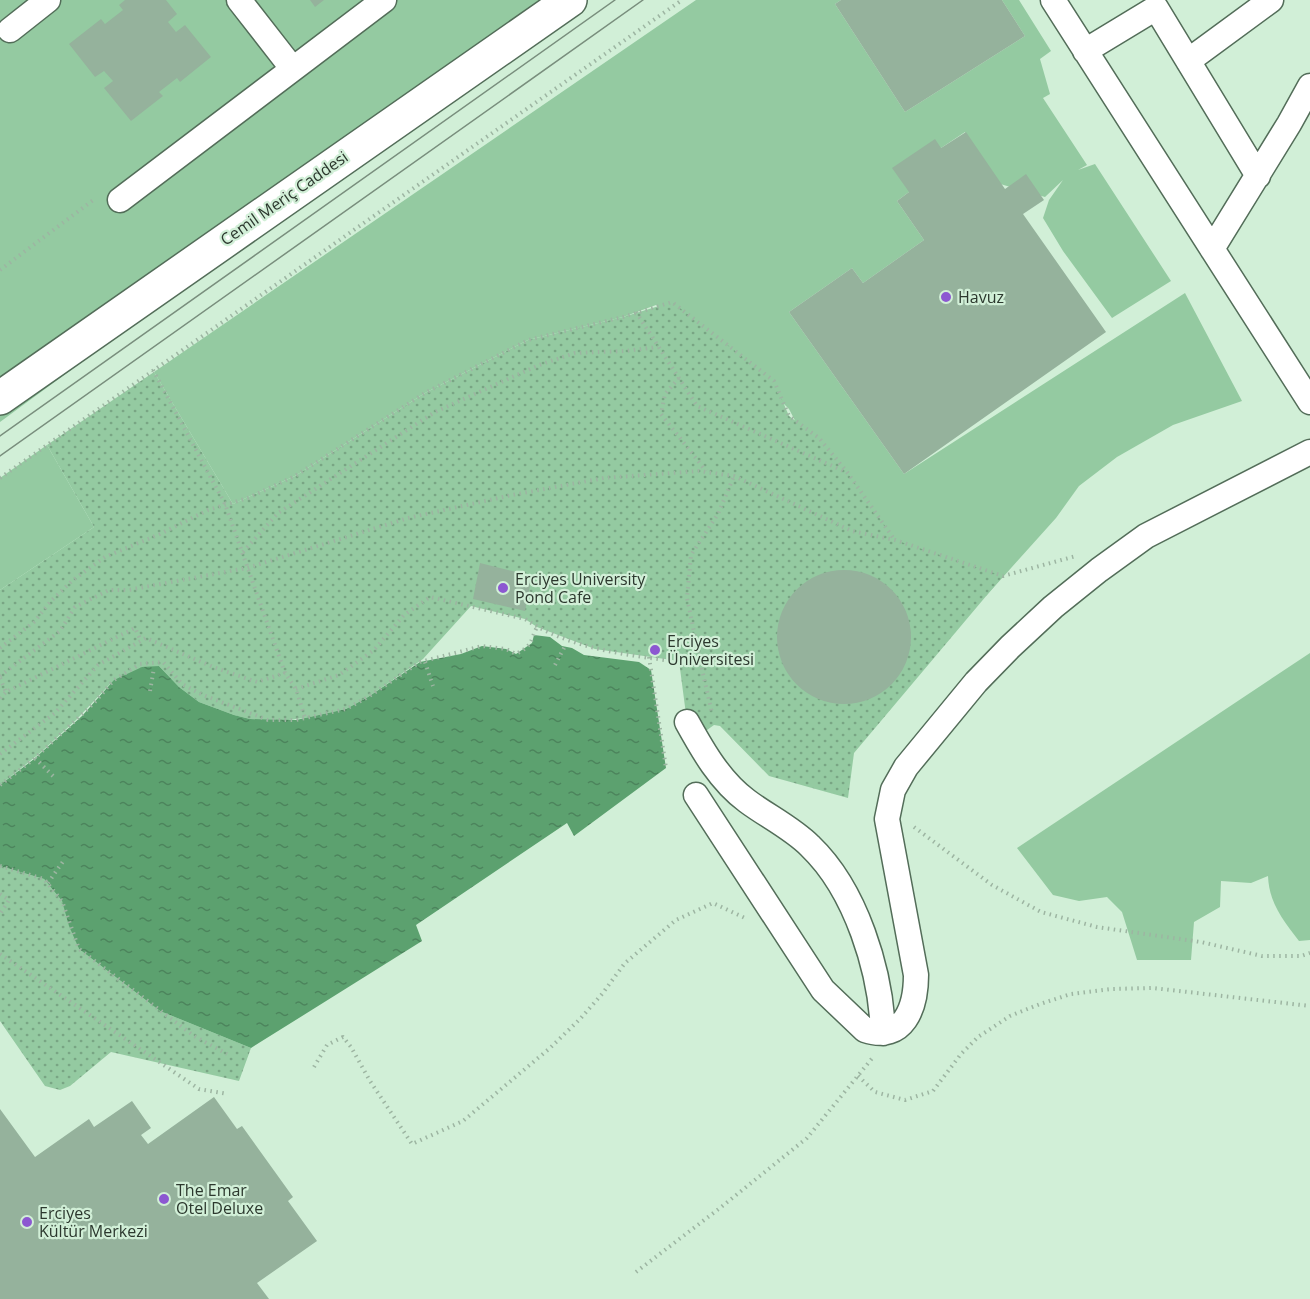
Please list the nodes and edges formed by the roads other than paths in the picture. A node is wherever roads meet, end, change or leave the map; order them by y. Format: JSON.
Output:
{"nodes":[{"id":1,"x":48,"y":0,"type":"edge"},
{"id":2,"x":239,"y":0,"type":"edge"},
{"id":3,"x":384,"y":0,"type":"edge"},
{"id":4,"x":570,"y":0,"type":"edge"},
{"id":5,"x":1053,"y":0,"type":"edge"},
{"id":6,"x":1271,"y":0,"type":"edge"},
{"id":7,"x":10,"y":30,"type":"dead end"},
{"id":8,"x":1085,"y":51,"type":"junction"},
{"id":9,"x":1188,"y":61,"type":"junction"},
{"id":10,"x":292,"y":68,"type":"junction"},
{"id":11,"x":1310,"y":86,"type":"edge"},
{"id":12,"x":1258,"y":176,"type":"junction"},
{"id":13,"x":111,"y":197,"type":"road end"},
{"id":14,"x":1212,"y":249,"type":"junction"},
{"id":15,"x":0,"y":398,"type":"edge"},
{"id":16,"x":1310,"y":402,"type":"edge"},
{"id":17,"x":1310,"y":452,"type":"edge"},
{"id":18,"x":687,"y":722,"type":"dead end"},
{"id":19,"x":696,"y":795,"type":"dead end"},
{"id":20,"x":876,"y":1042,"type":"junction"}],
"edges":[{"from":1,"to":7,"type":"street"},
{"from":2,"to":10,"type":"street"},
{"from":3,"to":10,"type":"street"},
{"from":4,"to":15,"type":"street","name":"Cemil Meriç Caddesi"},
{"from":5,"to":8,"type":"street"},
{"from":6,"to":9,"type":"street"},
{"from":8,"to":9,"type":"street"},
{"from":8,"to":14,"type":"street"},
{"from":9,"to":12,"type":"street"},
{"from":10,"to":13,"type":"street"},
{"from":11,"to":12,"type":"street"},
{"from":12,"to":14,"type":"street"},
{"from":14,"to":16,"type":"street"},
{"from":17,"to":20,"type":"street"},
{"from":18,"to":20,"type":"street"},
{"from":19,"to":20,"type":"street"}]}
